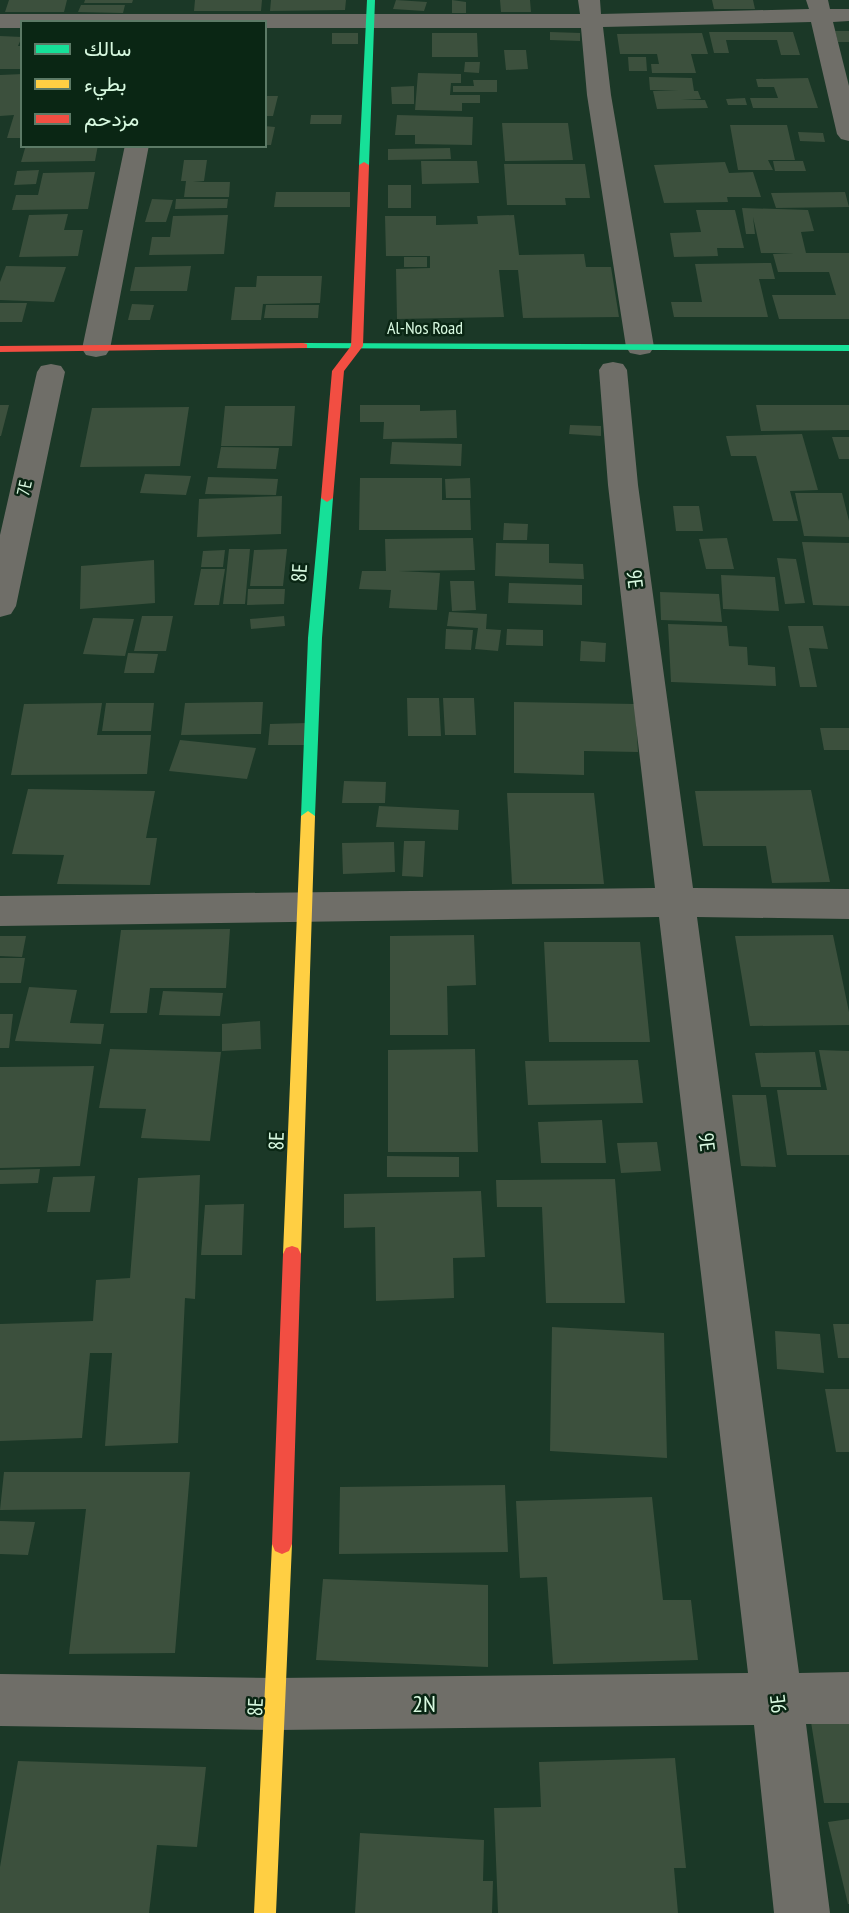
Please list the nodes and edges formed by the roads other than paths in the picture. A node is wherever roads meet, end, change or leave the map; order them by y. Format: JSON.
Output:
{"nodes":[{"id":1,"x":820,"y":8,"type":"edge"},
{"id":2,"x":371,"y":10,"type":"edge"},
{"id":3,"x":590,"y":10,"type":"edge"},
{"id":4,"x":162,"y":15,"type":"edge"},
{"id":5,"x":849,"y":15,"type":"edge"},
{"id":6,"x":0,"y":21,"type":"edge"},
{"id":7,"x":849,"y":134,"type":"edge"},
{"id":8,"x":137,"y":147,"type":"edge"},
{"id":9,"x":357,"y":346,"type":"junction"},
{"id":10,"x":849,"y":348,"type":"edge"},
{"id":11,"x":0,"y":349,"type":"edge"},
{"id":12,"x":96,"y":349,"type":"junction"},
{"id":13,"x":620,"y":364,"type":"junction"},
{"id":14,"x":51,"y":372,"type":"dead end"},
{"id":15,"x":0,"y":606,"type":"edge"},
{"id":16,"x":676,"y":902,"type":"junction"},
{"id":17,"x":849,"y":904,"type":"edge"},
{"id":18,"x":305,"y":909,"type":"junction"},
{"id":19,"x":0,"y":911,"type":"edge"},
{"id":20,"x":849,"y":1698,"type":"edge"},
{"id":21,"x":777,"y":1699,"type":"junction"},
{"id":22,"x":0,"y":1700,"type":"edge"},
{"id":23,"x":276,"y":1704,"type":"junction"},
{"id":24,"x":265,"y":1913,"type":"edge"},
{"id":25,"x":802,"y":1913,"type":"edge"}],
"edges":[{"from":1,"to":3,"type":"street"},
{"from":1,"to":5,"type":"street"},
{"from":1,"to":7,"type":"street"},
{"from":2,"to":3,"type":"street"},
{"from":2,"to":4,"type":"street"},
{"from":2,"to":9,"type":"street"},
{"from":3,"to":13,"type":"street","name":"9E"},
{"from":4,"to":6,"type":"street"},
{"from":8,"to":12,"type":"street"},
{"from":9,"to":12,"type":"street","name":"Al-Nos Road"},
{"from":9,"to":13,"type":"street","name":"Al-Nos Road"},
{"from":9,"to":18,"type":"street","name":"8E"},
{"from":10,"to":13,"type":"street","name":"Al-Nos Road"},
{"from":11,"to":12,"type":"street","name":"Al-Nos Road"},
{"from":13,"to":16,"type":"street","name":"9E"},
{"from":14,"to":15,"type":"street","name":"7E"},
{"from":16,"to":17,"type":"street"},
{"from":16,"to":18,"type":"street"},
{"from":16,"to":21,"type":"street","name":"9E"},
{"from":18,"to":19,"type":"street"},
{"from":18,"to":23,"type":"street","name":"8E"},
{"from":20,"to":21,"type":"street","name":"2N"},
{"from":21,"to":23,"type":"street","name":"2N"},
{"from":21,"to":25,"type":"street","name":"9E"},
{"from":22,"to":23,"type":"street","name":"2N"},
{"from":23,"to":24,"type":"street","name":"8E"}]}
